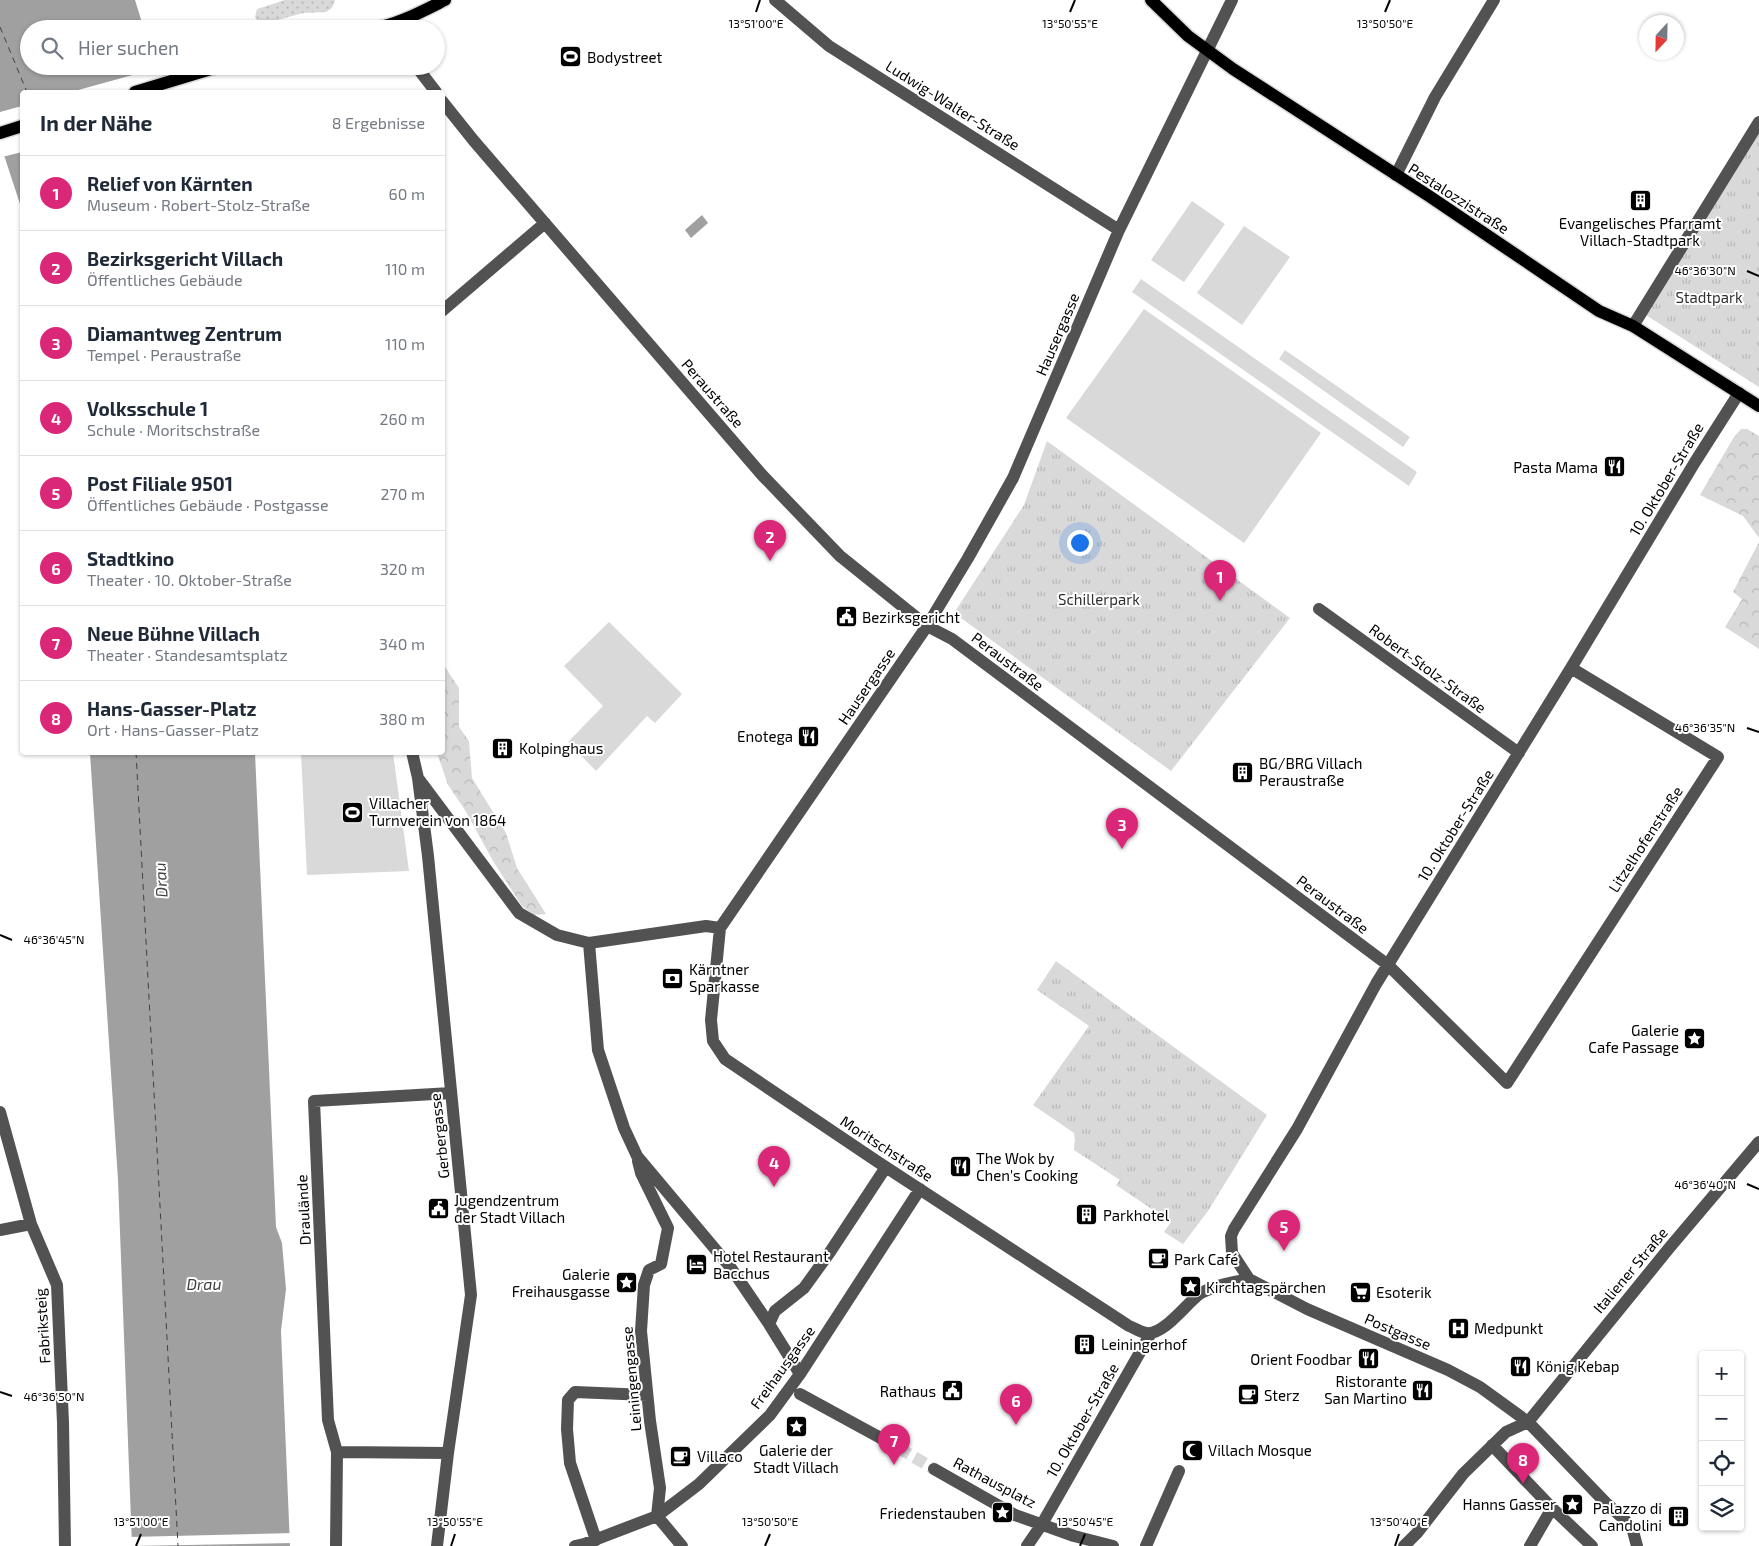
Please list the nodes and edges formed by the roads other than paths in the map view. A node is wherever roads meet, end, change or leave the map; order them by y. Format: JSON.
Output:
{"nodes":[{"id":1,"x":444,"y":0,"type":"edge"},
{"id":2,"x":775,"y":0,"type":"edge"},
{"id":3,"x":1151,"y":0,"type":"edge"},
{"id":4,"x":1232,"y":0,"type":"edge"},
{"id":5,"x":1494,"y":0,"type":"edge"},
{"id":6,"x":404,"y":20,"type":"edge"},
{"id":7,"x":1207,"y":51,"type":"junction"},
{"id":8,"x":192,"y":75,"type":"edge"},
{"id":9,"x":423,"y":75,"type":"edge"},
{"id":10,"x":142,"y":90,"type":"edge"},
{"id":11,"x":434,"y":90,"type":"edge"},
{"id":12,"x":445,"y":105,"type":"edge"},
{"id":13,"x":1759,"y":122,"type":"edge"},
{"id":14,"x":20,"y":127,"type":"edge"},
{"id":15,"x":0,"y":133,"type":"edge"},
{"id":16,"x":1396,"y":176,"type":"junction"},
{"id":17,"x":545,"y":223,"type":"junction"},
{"id":18,"x":1120,"y":230,"type":"junction"},
{"id":19,"x":445,"y":308,"type":"edge"},
{"id":20,"x":1633,"y":326,"type":"junction"},
{"id":21,"x":1738,"y":393,"type":"junction"},
{"id":22,"x":1759,"y":406,"type":"edge"},
{"id":23,"x":1318,"y":609,"type":"dead end"},
{"id":24,"x":927,"y":626,"type":"junction"},
{"id":25,"x":1571,"y":668,"type":"junction"},
{"id":26,"x":1519,"y":753,"type":"junction"},
{"id":27,"x":413,"y":755,"type":"edge"},
{"id":28,"x":418,"y":778,"type":"junction"},
{"id":29,"x":720,"y":928,"type":"junction"},
{"id":30,"x":589,"y":943,"type":"junction"},
{"id":31,"x":1388,"y":965,"type":"junction"},
{"id":32,"x":1507,"y":1083,"type":"joint"},
{"id":33,"x":451,"y":1093,"type":"junction"},
{"id":34,"x":0,"y":1112,"type":"edge"},
{"id":35,"x":1759,"y":1142,"type":"edge"},
{"id":36,"x":638,"y":1156,"type":"junction"},
{"id":37,"x":886,"y":1167,"type":"junction"},
{"id":38,"x":920,"y":1189,"type":"junction"},
{"id":39,"x":31,"y":1224,"type":"junction"},
{"id":40,"x":0,"y":1230,"type":"edge"},
{"id":41,"x":1249,"y":1279,"type":"junction"},
{"id":42,"x":769,"y":1324,"type":"junction"},
{"id":43,"x":1149,"y":1333,"type":"junction"},
{"id":44,"x":800,"y":1374,"type":"junction"},
{"id":45,"x":800,"y":1394,"type":"dead end"},
{"id":46,"x":647,"y":1395,"type":"junction"},
{"id":47,"x":1528,"y":1422,"type":"junction"},
{"id":48,"x":1492,"y":1446,"type":"junction"},
{"id":49,"x":899,"y":1448,"type":"tunnel mouth"},
{"id":50,"x":337,"y":1452,"type":"junction"},
{"id":51,"x":448,"y":1453,"type":"junction"},
{"id":52,"x":934,"y":1469,"type":"tunnel mouth"},
{"id":53,"x":1178,"y":1471,"type":"dead end"},
{"id":54,"x":1552,"y":1508,"type":"junction"},
{"id":55,"x":658,"y":1516,"type":"junction"},
{"id":56,"x":1042,"y":1524,"type":"junction"},
{"id":57,"x":585,"y":1544,"type":"edge"},
{"id":58,"x":64,"y":1546,"type":"edge"},
{"id":59,"x":336,"y":1546,"type":"edge"},
{"id":60,"x":437,"y":1546,"type":"edge"},
{"id":61,"x":682,"y":1546,"type":"edge"},
{"id":62,"x":1027,"y":1546,"type":"edge"},
{"id":63,"x":1113,"y":1546,"type":"edge"},
{"id":64,"x":1146,"y":1546,"type":"edge"},
{"id":65,"x":1404,"y":1546,"type":"edge"},
{"id":66,"x":1530,"y":1546,"type":"edge"},
{"id":67,"x":1592,"y":1546,"type":"edge"},
{"id":68,"x":1637,"y":1546,"type":"edge"}],
"edges":[{"from":1,"to":6,"type":"main road"},
{"from":2,"to":18,"type":"street","name":"Ludwig-Walter-Straße"},
{"from":3,"to":7,"type":"main road","name":"Pestalozzistraße"},
{"from":4,"to":7,"type":"street","name":"Hausergasse"},
{"from":5,"to":16,"type":"street"},
{"from":7,"to":16,"type":"main road","name":"Pestalozzistraße"},
{"from":7,"to":18,"type":"street","name":"Hausergasse"},
{"from":8,"to":10,"type":"main road"},
{"from":9,"to":11,"type":"street"},
{"from":12,"to":17,"type":"street","name":"Peraustraße"},
{"from":13,"to":20,"type":"street"},
{"from":14,"to":15,"type":"main road"},
{"from":16,"to":20,"type":"main road","name":"Pestalozzistraße"},
{"from":17,"to":19,"type":"street"},
{"from":17,"to":24,"type":"street","name":"Peraustraße"},
{"from":18,"to":24,"type":"street","name":"Hausergasse"},
{"from":20,"to":21,"type":"main road","name":"Pestalozzistraße"},
{"from":21,"to":22,"type":"main road","name":"Pestalozzistraße"},
{"from":21,"to":25,"type":"street","name":"10. Oktober-Straße"},
{"from":23,"to":26,"type":"street","name":"Robert-Stolz-Straße"},
{"from":24,"to":29,"type":"street","name":"Hausergasse"},
{"from":24,"to":31,"type":"street","name":"Peraustraße"},
{"from":25,"to":26,"type":"street","name":"10. Oktober-Straße"},
{"from":25,"to":32,"type":"street","name":"Litzelhofenstraße"},
{"from":26,"to":31,"type":"street","name":"10. Oktober-Straße"},
{"from":27,"to":28,"type":"street","name":"Gerbergasse"},
{"from":28,"to":30,"type":"street"},
{"from":28,"to":33,"type":"street","name":"Gerbergasse"},
{"from":29,"to":30,"type":"street"},
{"from":29,"to":37,"type":"street","name":"Moritschstraße"},
{"from":30,"to":36,"type":"street"},
{"from":31,"to":32,"type":"street","name":"Peraustraße"},
{"from":31,"to":41,"type":"street","name":"10. Oktober-Straße"},
{"from":33,"to":50,"type":"street","name":"Draulände"},
{"from":33,"to":51,"type":"street","name":"Gerbergasse"},
{"from":34,"to":39,"type":"street","name":"Fabriksteig"},
{"from":35,"to":47,"type":"street","name":"Italiener Straße"},
{"from":36,"to":42,"type":"street"},
{"from":36,"to":46,"type":"street","name":"Leiningengasse"},
{"from":37,"to":38,"type":"street","name":"Moritschstraße"},
{"from":37,"to":42,"type":"street"},
{"from":38,"to":43,"type":"street","name":"Moritschstraße"},
{"from":38,"to":44,"type":"street","name":"Freihausgasse"},
{"from":39,"to":40,"type":"street"},
{"from":39,"to":58,"type":"street","name":"Fabriksteig"},
{"from":41,"to":43,"type":"street"},
{"from":41,"to":47,"type":"street","name":"Postgasse"},
{"from":42,"to":44,"type":"street"},
{"from":43,"to":56,"type":"street","name":"10. Oktober-Straße"},
{"from":44,"to":55,"type":"street","name":"Freihausgasse"},
{"from":45,"to":49,"type":"street"},
{"from":46,"to":55,"type":"street","name":"Leiningengasse"},
{"from":46,"to":57,"type":"street"},
{"from":47,"to":48,"type":"street"},
{"from":47,"to":68,"type":"street","name":"Postgasse"},
{"from":48,"to":54,"type":"street"},
{"from":48,"to":65,"type":"street"},
{"from":50,"to":51,"type":"street"},
{"from":50,"to":59,"type":"street","name":"Draulände"},
{"from":51,"to":60,"type":"street","name":"Gerbergasse"},
{"from":52,"to":56,"type":"street","name":"Rathausplatz"},
{"from":53,"to":64,"type":"street"},
{"from":54,"to":66,"type":"street"},
{"from":54,"to":67,"type":"street"},
{"from":55,"to":57,"type":"street","name":"Freihausgasse"},
{"from":55,"to":61,"type":"street"},
{"from":56,"to":62,"type":"street","name":"10. Oktober-Straße"},
{"from":56,"to":63,"type":"street","name":"Rathausplatz"}]}
